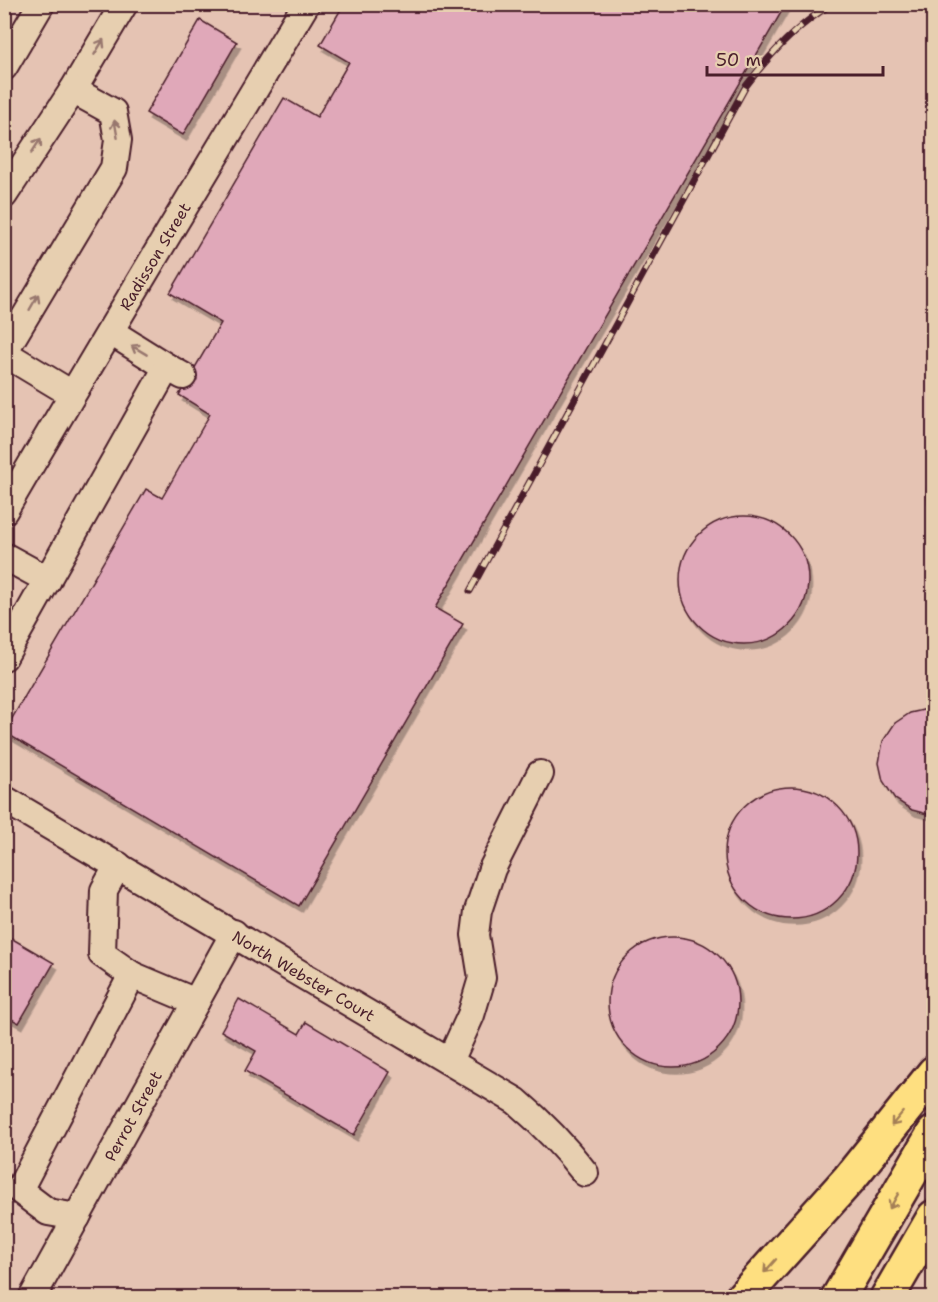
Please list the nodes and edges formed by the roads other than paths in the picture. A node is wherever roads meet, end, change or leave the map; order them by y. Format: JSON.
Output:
{"nodes":[{"id":1,"x":41,"y":4,"type":"edge"},
{"id":2,"x":124,"y":4,"type":"edge"},
{"id":3,"x":306,"y":4,"type":"edge"},
{"id":4,"x":4,"y":67,"type":"edge"},
{"id":5,"x":73,"y":90,"type":"junction"},
{"id":6,"x":4,"y":195,"type":"edge"},
{"id":7,"x":111,"y":333,"type":"junction"},
{"id":8,"x":4,"y":352,"type":"edge"},
{"id":9,"x":72,"y":394,"type":"junction"},
{"id":10,"x":4,"y":511,"type":"edge"},
{"id":11,"x":4,"y":556,"type":"edge"},
{"id":12,"x":48,"y":580,"type":"junction"},
{"id":13,"x":4,"y":657,"type":"edge"},
{"id":14,"x":540,"y":774,"type":"dead end"},
{"id":15,"x":4,"y":799,"type":"edge"},
{"id":16,"x":118,"y":865,"type":"junction"},
{"id":17,"x":234,"y":933,"type":"junction"},
{"id":18,"x":132,"y":975,"type":"junction"},
{"id":19,"x":196,"y":1002,"type":"junction"},
{"id":20,"x":450,"y":1060,"type":"junction"},
{"id":21,"x":933,"y":1073,"type":"edge"},
{"id":22,"x":933,"y":1133,"type":"edge"},
{"id":23,"x":585,"y":1173,"type":"dead end"},
{"id":24,"x":76,"y":1217,"type":"junction"},
{"id":25,"x":933,"y":1217,"type":"edge"},
{"id":26,"x":32,"y":1298,"type":"edge"},
{"id":27,"x":742,"y":1298,"type":"edge"},
{"id":28,"x":838,"y":1298,"type":"edge"},
{"id":29,"x":887,"y":1298,"type":"edge"}],
"edges":[{"from":1,"to":4,"type":"street"},
{"from":5,"to":2,"type":"street","one_way":true},
{"from":3,"to":7,"type":"street","name":"Radisson Street"},
{"from":6,"to":5,"type":"street","one_way":true},
{"from":8,"to":5,"type":"street","one_way":true},
{"from":7,"to":9,"type":"street","name":"Radisson Street"},
{"from":12,"to":7,"type":"street","one_way":true},
{"from":8,"to":9,"type":"street"},
{"from":9,"to":10,"type":"street","name":"Radisson Street"},
{"from":11,"to":12,"type":"street"},
{"from":12,"to":13,"type":"street"},
{"from":14,"to":20,"type":"street"},
{"from":15,"to":16,"type":"street","name":"North Webster Court"},
{"from":16,"to":17,"type":"street","name":"North Webster Court"},
{"from":16,"to":18,"type":"street"},
{"from":17,"to":19,"type":"street","name":"Perrot Street"},
{"from":17,"to":20,"type":"street","name":"North Webster Court"},
{"from":18,"to":19,"type":"street"},
{"from":18,"to":24,"type":"street"},
{"from":19,"to":24,"type":"street","name":"Perrot Street"},
{"from":20,"to":23,"type":"street","name":"North Webster Court"},
{"from":21,"to":27,"type":"highway","one_way":true},
{"from":22,"to":28,"type":"highway","one_way":true},
{"from":24,"to":26,"type":"street","name":"Perrot Street"},
{"from":25,"to":29,"type":"highway"}]}
